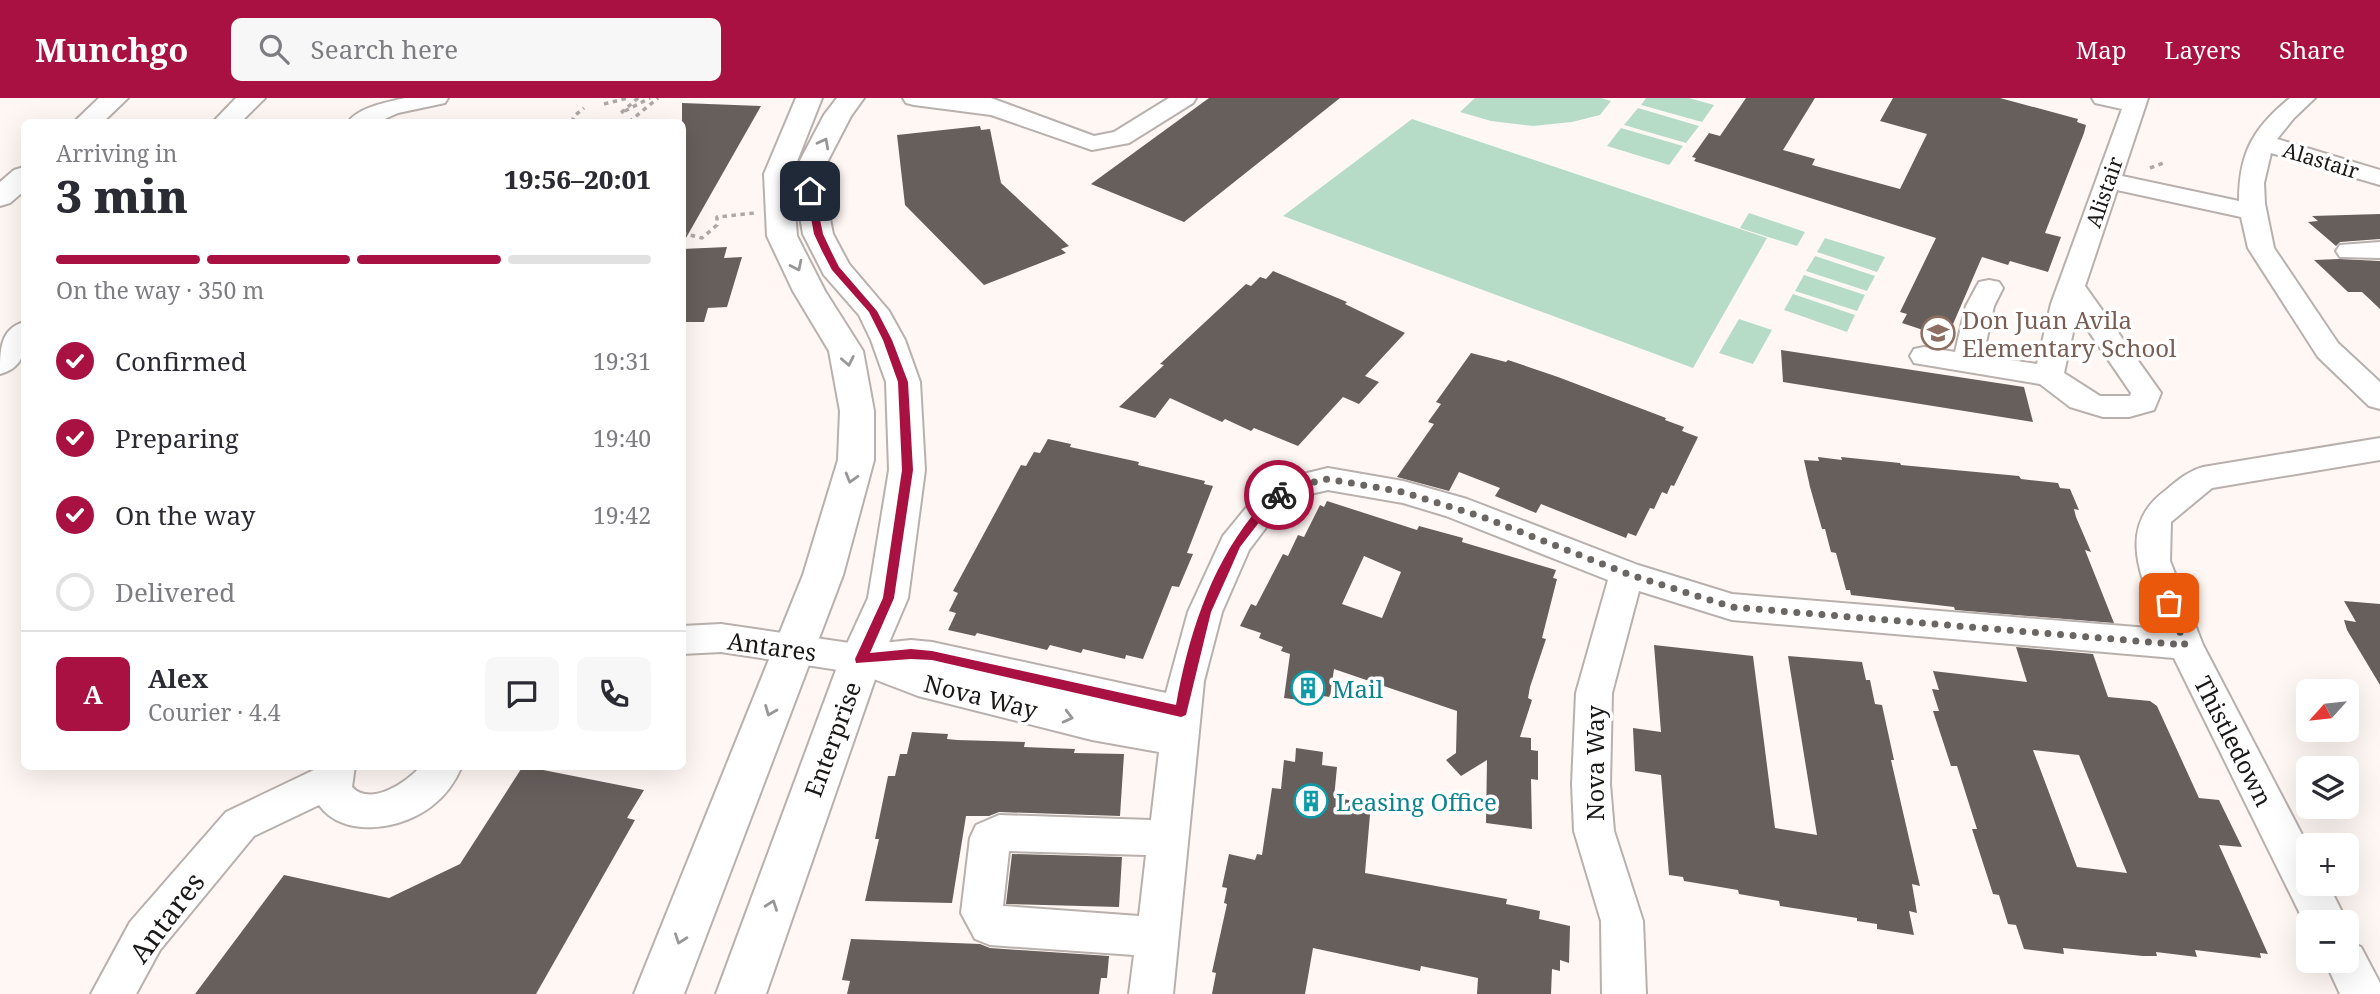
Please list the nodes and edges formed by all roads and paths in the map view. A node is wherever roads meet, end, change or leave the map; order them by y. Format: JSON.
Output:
{"nodes":[{"id":1,"x":115,"y":98,"type":"edge"},
{"id":2,"x":251,"y":98,"type":"edge"},
{"id":3,"x":628,"y":98,"type":"edge"},
{"id":4,"x":638,"y":98,"type":"edge"},
{"id":5,"x":650,"y":98,"type":"edge"},
{"id":6,"x":658,"y":98,"type":"edge"},
{"id":7,"x":808,"y":98,"type":"edge"},
{"id":8,"x":851,"y":98,"type":"edge"},
{"id":9,"x":914,"y":98,"type":"edge"},
{"id":10,"x":1185,"y":98,"type":"edge"},
{"id":11,"x":2103,"y":98,"type":"edge"},
{"id":12,"x":2304,"y":98,"type":"edge"},
{"id":13,"x":426,"y":99,"type":"edge"},
{"id":14,"x":2136,"y":102,"type":"edge"},
{"id":15,"x":604,"y":104,"type":"dead end"},
{"id":16,"x":984,"y":104,"type":"edge"},
{"id":17,"x":584,"y":108,"type":"dead end"},
{"id":18,"x":90,"y":119,"type":"edge"},
{"id":19,"x":229,"y":119,"type":"edge"},
{"id":20,"x":367,"y":119,"type":"edge"},
{"id":21,"x":573,"y":119,"type":"edge"},
{"id":22,"x":633,"y":119,"type":"edge"},
{"id":23,"x":2261,"y":142,"type":"junction"},
{"id":24,"x":1093,"y":143,"type":"junction"},
{"id":25,"x":2166,"y":162,"type":"dead end"},
{"id":26,"x":1119,"y":164,"type":"dead end"},
{"id":27,"x":2148,"y":168,"type":"dead end"},
{"id":28,"x":2111,"y":174,"type":"junction"},
{"id":29,"x":2380,"y":178,"type":"edge"},
{"id":30,"x":21,"y":179,"type":"edge"},
{"id":31,"x":0,"y":197,"type":"edge"},
{"id":32,"x":2251,"y":204,"type":"junction"},
{"id":33,"x":760,"y":212,"type":"dead end"},
{"id":34,"x":686,"y":234,"type":"edge"},
{"id":35,"x":2380,"y":250,"type":"edge"},
{"id":36,"x":2349,"y":251,"type":"dead end"},
{"id":37,"x":2071,"y":286,"type":"junction"},
{"id":38,"x":1989,"y":288,"type":"dead end"},
{"id":39,"x":21,"y":336,"type":"edge"},
{"id":40,"x":1924,"y":356,"type":"dead end"},
{"id":41,"x":0,"y":363,"type":"edge"},
{"id":42,"x":1966,"y":364,"type":"junction"},
{"id":43,"x":2049,"y":376,"type":"junction"},
{"id":44,"x":2380,"y":399,"type":"edge"},
{"id":45,"x":2380,"y":449,"type":"edge"},
{"id":46,"x":2380,"y":471,"type":"edge"},
{"id":47,"x":2190,"y":489,"type":"junction"},
{"id":48,"x":1628,"y":574,"type":"junction"},
{"id":49,"x":686,"y":640,"type":"edge"},
{"id":50,"x":2185,"y":645,"type":"junction"},
{"id":51,"x":796,"y":648,"type":"junction"},
{"id":52,"x":861,"y":659,"type":"junction"},
{"id":53,"x":1179,"y":726,"type":"junction"},
{"id":54,"x":440,"y":770,"type":"edge"},
{"id":55,"x":336,"y":782,"type":"edge"},
{"id":56,"x":1170,"y":838,"type":"junction"},
{"id":57,"x":2320,"y":910,"type":"edge"},
{"id":58,"x":1158,"y":937,"type":"junction"},
{"id":59,"x":2352,"y":973,"type":"edge"},
{"id":60,"x":113,"y":994,"type":"edge"},
{"id":61,"x":659,"y":994,"type":"edge"},
{"id":62,"x":741,"y":994,"type":"edge"},
{"id":63,"x":1151,"y":994,"type":"edge"},
{"id":64,"x":1624,"y":994,"type":"edge"},
{"id":65,"x":2363,"y":994,"type":"edge"}],
"edges":[{"from":1,"to":18,"type":"main road"},
{"from":2,"to":19,"type":"main road"},
{"from":3,"to":15,"type":"path"},
{"from":4,"to":5,"type":"path"},
{"from":6,"to":22,"type":"path"},
{"from":7,"to":51,"type":"main road","one_way":true},
{"from":52,"to":8,"type":"main road","name":"Enterprise","one_way":true},
{"from":9,"to":16,"type":"street"},
{"from":10,"to":24,"type":"street"},
{"from":11,"to":14,"type":"street"},
{"from":12,"to":23,"type":"street"},
{"from":13,"to":20,"type":"street"},
{"from":14,"to":28,"type":"street","name":"Alistair"},
{"from":16,"to":24,"type":"street"},
{"from":17,"to":21,"type":"path"},
{"from":23,"to":29,"type":"street","name":"Alastair"},
{"from":23,"to":32,"type":"street"},
{"from":24,"to":26,"type":"street"},
{"from":25,"to":27,"type":"path"},
{"from":28,"to":32,"type":"street"},
{"from":28,"to":37,"type":"street","name":"Alistair"},
{"from":30,"to":31,"type":"main road"},
{"from":32,"to":44,"type":"street"},
{"from":33,"to":34,"type":"path"},
{"from":35,"to":36,"type":"street"},
{"from":37,"to":43,"type":"street","name":"Alistair"},
{"from":37,"to":43,"type":"street"},
{"from":38,"to":42,"type":"street"},
{"from":39,"to":41,"type":"main road"},
{"from":40,"to":42,"type":"street"},
{"from":42,"to":43,"type":"lane"},
{"from":45,"to":47,"type":"street","name":"Thistledown"},
{"from":46,"to":47,"type":"street"},
{"from":47,"to":50,"type":"street","name":"Thistledown"},
{"from":48,"to":50,"type":"street"},
{"from":48,"to":53,"type":"street"},
{"from":48,"to":64,"type":"street","name":"Nova Way"},
{"from":49,"to":51,"type":"street","name":"Antares"},
{"from":50,"to":57,"type":"street","name":"Thistledown"},
{"from":51,"to":52,"type":"street","name":"Antares"},
{"from":51,"to":61,"type":"main road","one_way":true},
{"from":52,"to":53,"type":"street","name":"Nova Way"},
{"from":62,"to":52,"type":"main road","name":"Enterprise","one_way":true},
{"from":53,"to":56,"type":"street"},
{"from":54,"to":55,"type":"street","name":"Antares"},
{"from":55,"to":60,"type":"street","name":"Antares"},
{"from":56,"to":58,"type":"street"},
{"from":56,"to":58,"type":"street"},
{"from":58,"to":63,"type":"street"},
{"from":59,"to":65,"type":"street"}]}
